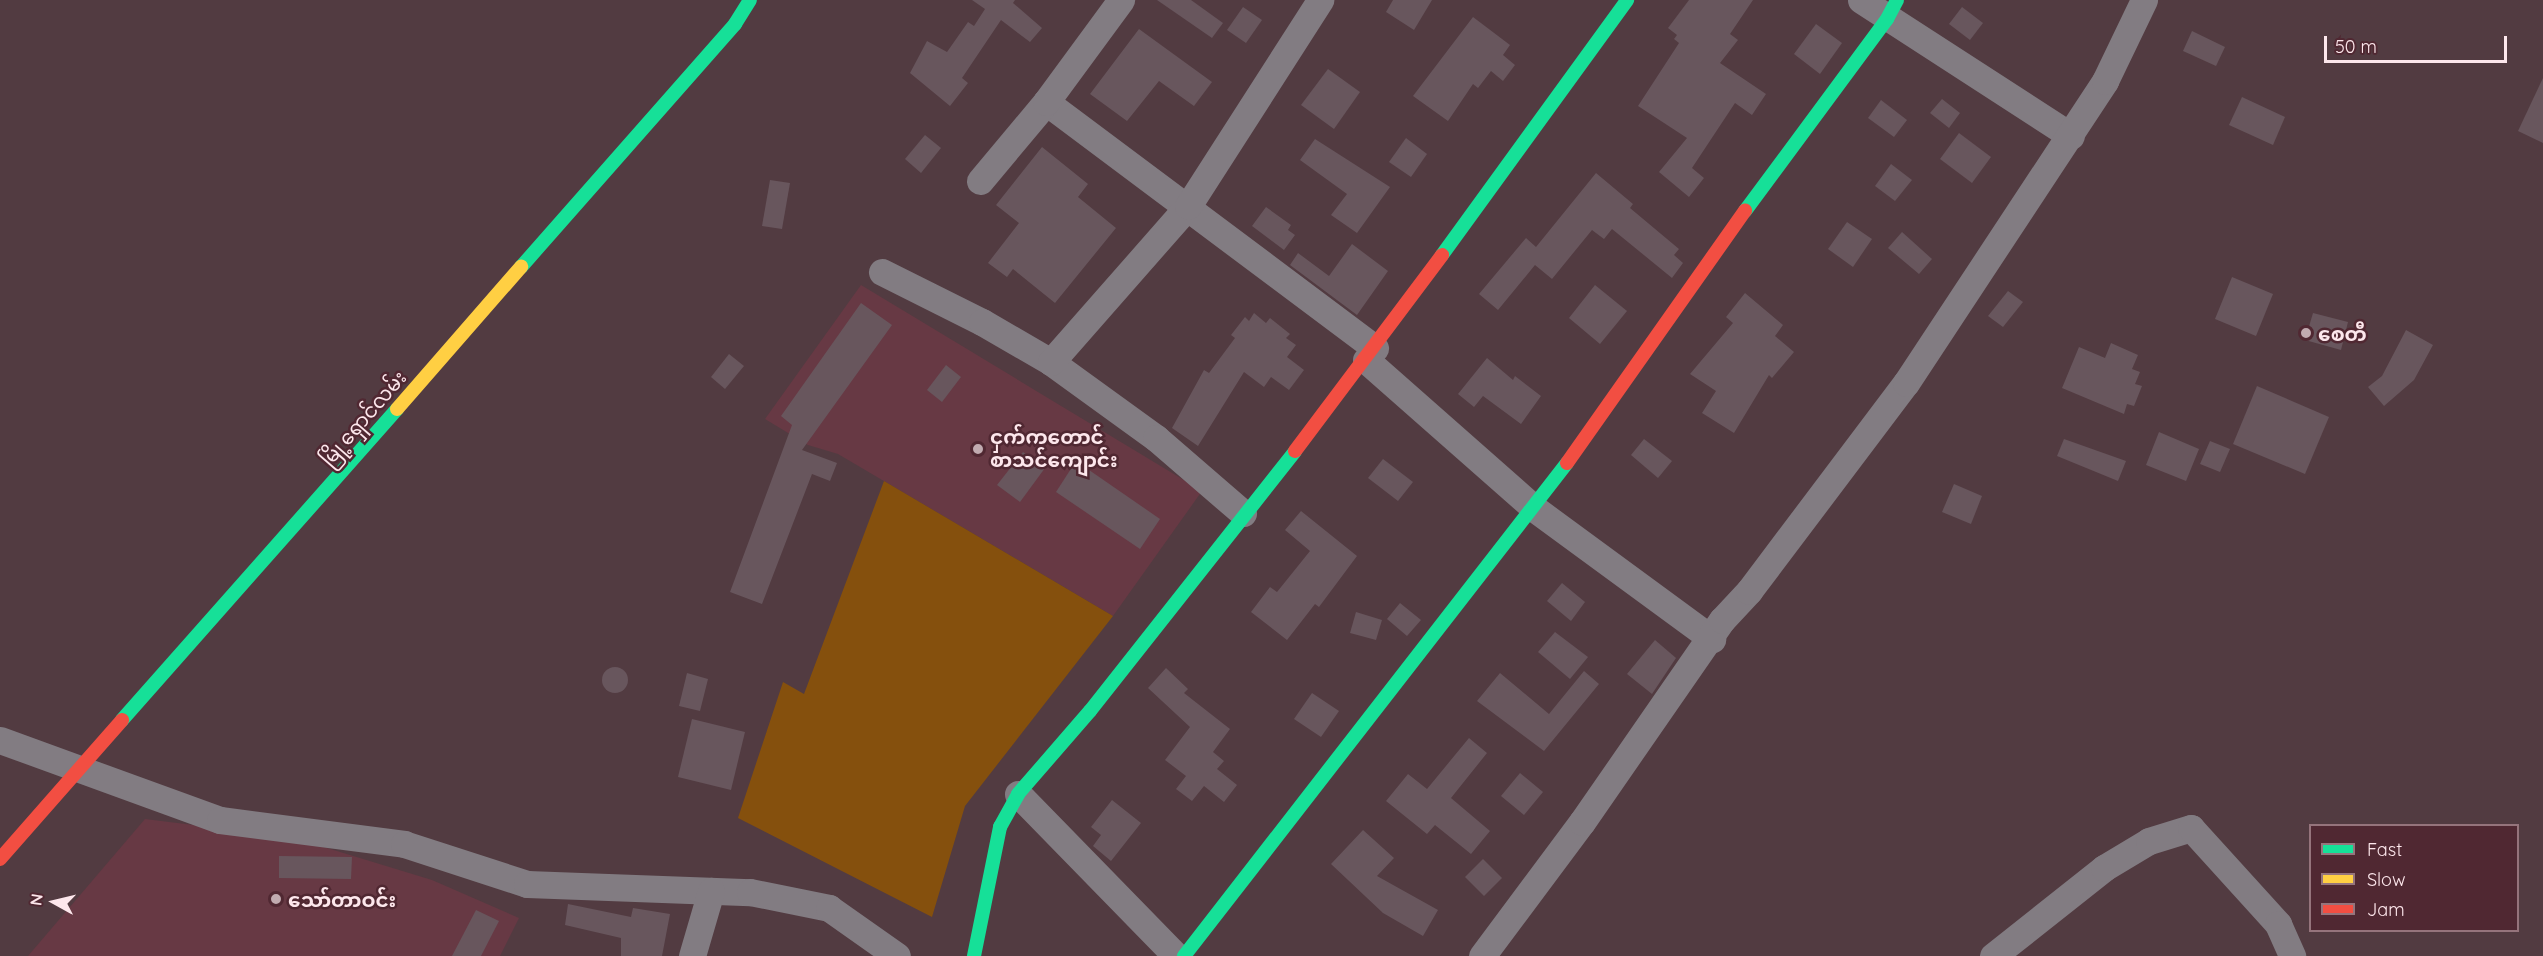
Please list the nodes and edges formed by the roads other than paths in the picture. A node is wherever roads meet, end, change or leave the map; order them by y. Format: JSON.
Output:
{"nodes":[{"id":1,"x":750,"y":0,"type":"edge"},
{"id":2,"x":1121,"y":0,"type":"edge"},
{"id":3,"x":1320,"y":0,"type":"edge"},
{"id":4,"x":1627,"y":0,"type":"edge"},
{"id":5,"x":1861,"y":0,"type":"edge"},
{"id":6,"x":2144,"y":0,"type":"edge"},
{"id":7,"x":1892,"y":10,"type":"edge"},
{"id":8,"x":1046,"y":102,"type":"junction"},
{"id":9,"x":2071,"y":136,"type":"junction"},
{"id":10,"x":980,"y":182,"type":"dead end"},
{"id":11,"x":1188,"y":206,"type":"junction"},
{"id":12,"x":882,"y":272,"type":"dead end"},
{"id":13,"x":1371,"y":354,"type":"junction"},
{"id":14,"x":1051,"y":362,"type":"junction"},
{"id":15,"x":1535,"y":509,"type":"junction"},
{"id":16,"x":1243,"y":513,"type":"junction"},
{"id":17,"x":1712,"y":639,"type":"junction"},
{"id":18,"x":0,"y":740,"type":"edge"},
{"id":19,"x":82,"y":767,"type":"junction"},
{"id":20,"x":1018,"y":794,"type":"junction"},
{"id":21,"x":0,"y":859,"type":"edge"},
{"id":22,"x":711,"y":891,"type":"junction"},
{"id":23,"x":692,"y":956,"type":"edge"},
{"id":24,"x":897,"y":956,"type":"edge"},
{"id":25,"x":974,"y":956,"type":"edge"},
{"id":26,"x":1176,"y":956,"type":"edge"},
{"id":27,"x":1184,"y":956,"type":"edge"},
{"id":28,"x":1482,"y":956,"type":"edge"},
{"id":29,"x":1993,"y":956,"type":"edge"},
{"id":30,"x":2292,"y":956,"type":"edge"}],
"edges":[{"from":1,"to":19,"type":"main road","name":"မြို့ရှောင်လမ်း"},
{"from":2,"to":8,"type":"street"},
{"from":3,"to":11,"type":"street"},
{"from":4,"to":13,"type":"main road"},
{"from":5,"to":7,"type":"street"},
{"from":6,"to":9,"type":"street"},
{"from":7,"to":9,"type":"street"},
{"from":7,"to":15,"type":"main road"},
{"from":8,"to":10,"type":"street"},
{"from":8,"to":11,"type":"street"},
{"from":9,"to":17,"type":"street"},
{"from":11,"to":13,"type":"street"},
{"from":11,"to":14,"type":"street"},
{"from":12,"to":14,"type":"street"},
{"from":13,"to":15,"type":"street"},
{"from":13,"to":16,"type":"main road"},
{"from":14,"to":16,"type":"street"},
{"from":15,"to":17,"type":"street"},
{"from":15,"to":27,"type":"main road"},
{"from":16,"to":20,"type":"main road"},
{"from":17,"to":28,"type":"street"},
{"from":18,"to":19,"type":"street"},
{"from":19,"to":21,"type":"main road","name":"မြို့ရှောင်လမ်း"},
{"from":19,"to":22,"type":"street"},
{"from":20,"to":25,"type":"main road"},
{"from":20,"to":26,"type":"street"},
{"from":22,"to":23,"type":"street"},
{"from":22,"to":24,"type":"street"},
{"from":29,"to":30,"type":"street"}]}
